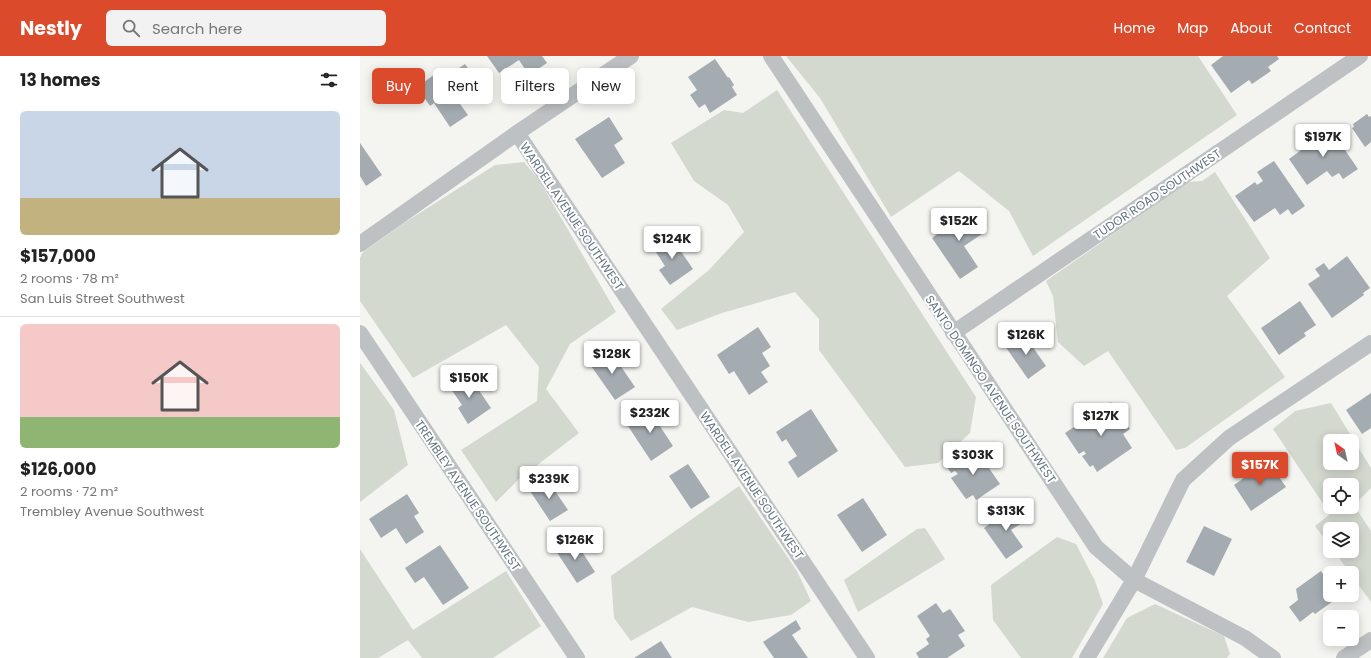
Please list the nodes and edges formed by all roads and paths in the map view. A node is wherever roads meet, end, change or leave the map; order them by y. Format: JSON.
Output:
{"nodes":[{"id":1,"x":631,"y":56,"type":"edge"},
{"id":2,"x":771,"y":56,"type":"edge"},
{"id":3,"x":1360,"y":56,"type":"edge"},
{"id":4,"x":517,"y":133,"type":"junction"},
{"id":5,"x":360,"y":244,"type":"edge"},
{"id":6,"x":360,"y":333,"type":"edge"},
{"id":7,"x":954,"y":333,"type":"junction"},
{"id":8,"x":1371,"y":343,"type":"edge"},
{"id":9,"x":1134,"y":580,"type":"junction"},
{"id":10,"x":1371,"y":640,"type":"edge"},
{"id":11,"x":577,"y":658,"type":"edge"},
{"id":12,"x":867,"y":658,"type":"edge"},
{"id":13,"x":1087,"y":658,"type":"edge"},
{"id":14,"x":1273,"y":658,"type":"edge"},
{"id":15,"x":1344,"y":658,"type":"edge"}],
"edges":[{"from":1,"to":4,"type":"street"},
{"from":2,"to":7,"type":"street","name":"SANTO DOMINGO AVENUE SOUTHWEST"},
{"from":3,"to":7,"type":"street","name":"TUDOR ROAD SOUTHWEST"},
{"from":4,"to":5,"type":"street"},
{"from":4,"to":12,"type":"street","name":"WARDELL AVENUE SOUTHWEST"},
{"from":6,"to":11,"type":"street","name":"TREMBLEY AVENUE SOUTHWEST"},
{"from":7,"to":9,"type":"street","name":"SANTO DOMINGO AVENUE SOUTHWEST"},
{"from":8,"to":9,"type":"street"},
{"from":9,"to":13,"type":"street"},
{"from":9,"to":14,"type":"street","name":"SANTO DOMINGO AVENUE SOUTHWEST"},
{"from":10,"to":15,"type":"street"}]}
